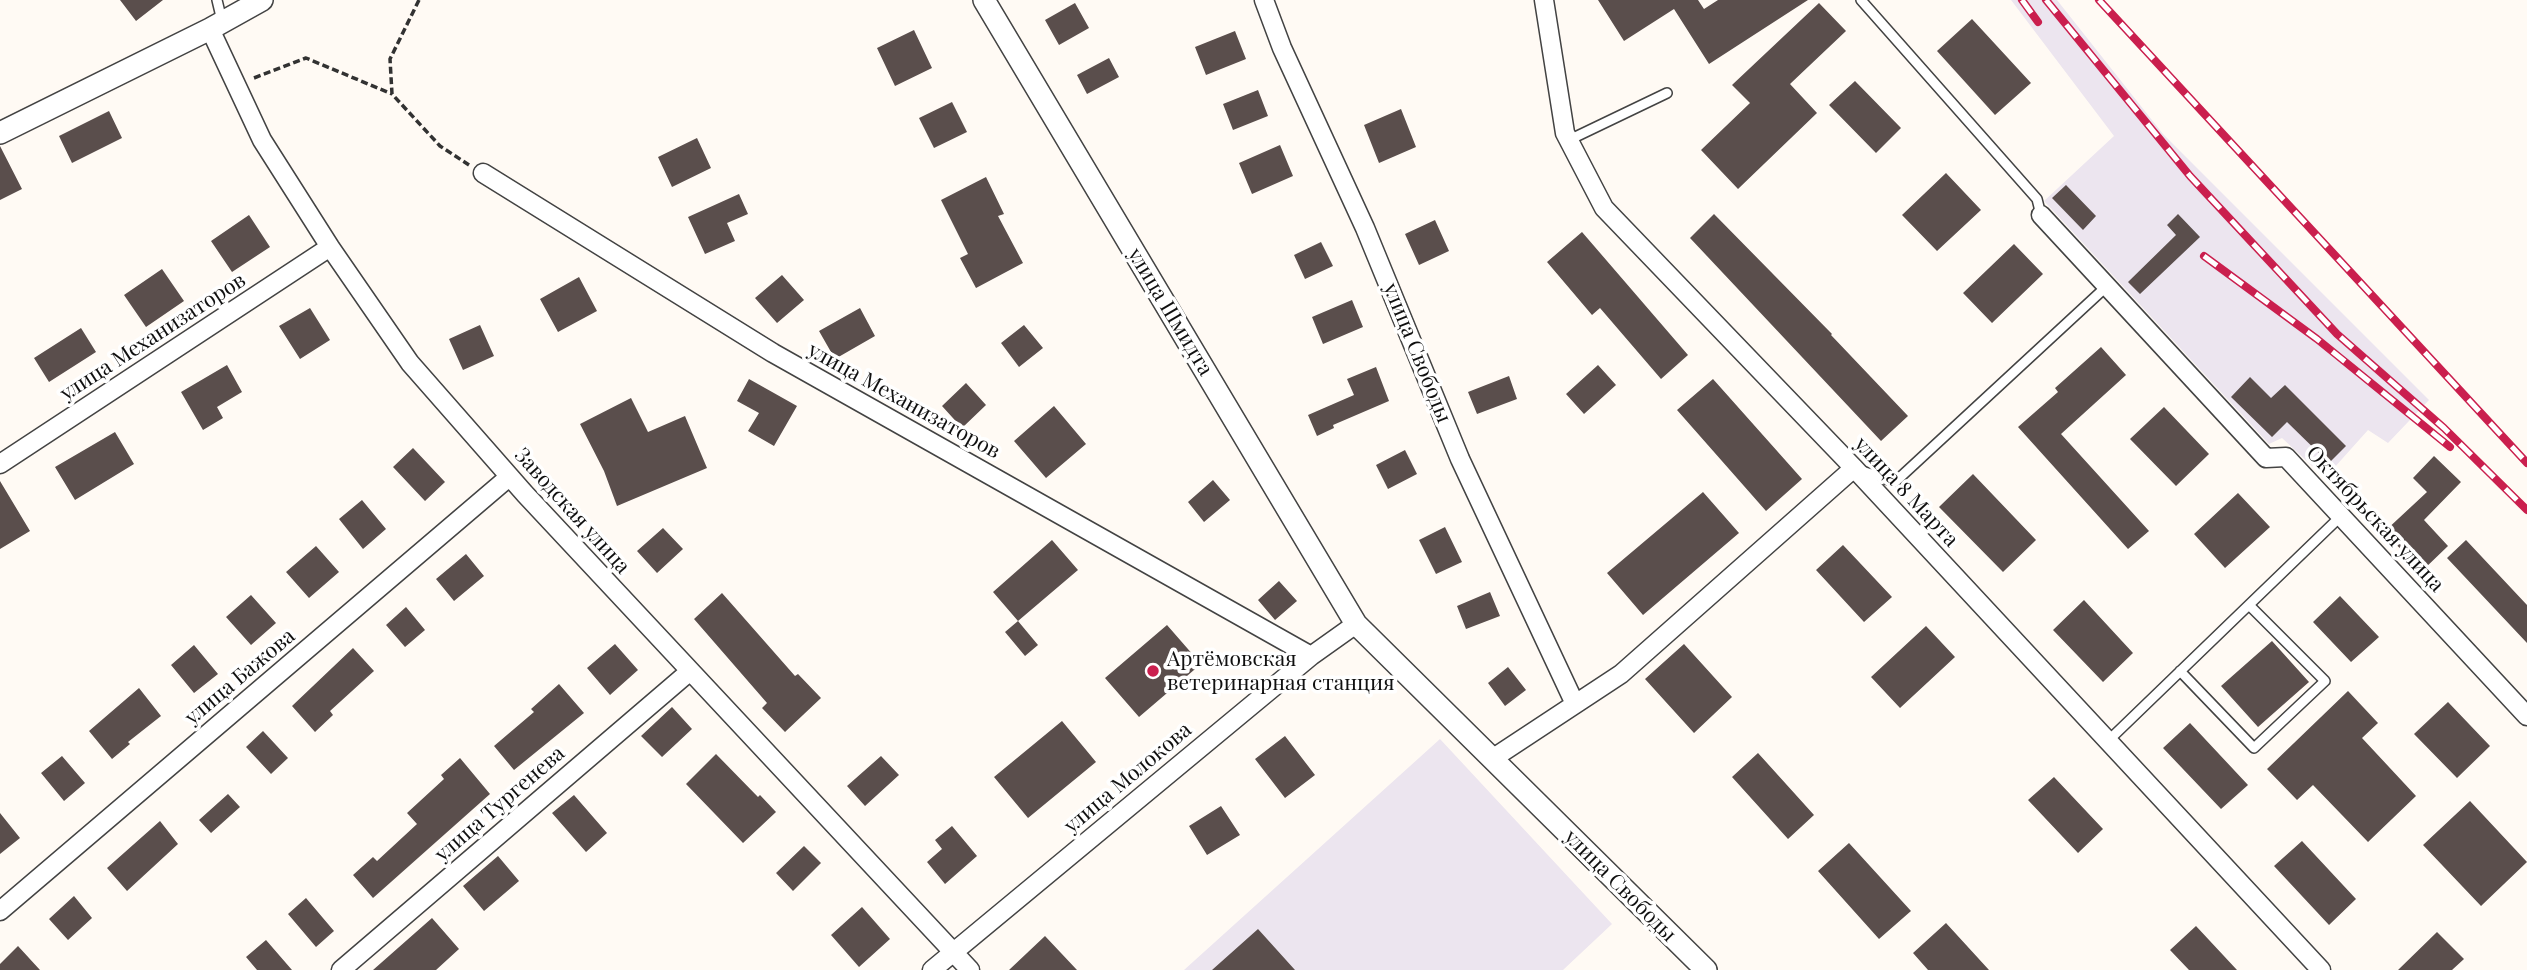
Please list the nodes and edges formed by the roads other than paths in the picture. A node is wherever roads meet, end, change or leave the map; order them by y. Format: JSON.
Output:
{"nodes":[{"id":1,"x":217,"y":0,"type":"edge"},
{"id":2,"x":262,"y":0,"type":"edge"},
{"id":3,"x":984,"y":0,"type":"edge"},
{"id":4,"x":1264,"y":0,"type":"edge"},
{"id":5,"x":1544,"y":0,"type":"edge"},
{"id":6,"x":1861,"y":0,"type":"edge"},
{"id":7,"x":216,"y":26,"type":"junction"},
{"id":8,"x":1667,"y":93,"type":"dead end"},
{"id":9,"x":0,"y":133,"type":"edge"},
{"id":10,"x":1569,"y":140,"type":"junction"},
{"id":11,"x":483,"y":173,"type":"road end"},
{"id":12,"x":2041,"y":215,"type":"joint"},
{"id":13,"x":330,"y":247,"type":"junction"},
{"id":14,"x":2107,"y":286,"type":"junction"},
{"id":15,"x":0,"y":464,"type":"edge"},
{"id":16,"x":1854,"y":468,"type":"junction"},
{"id":17,"x":509,"y":477,"type":"junction"},
{"id":18,"x":2341,"y":516,"type":"junction"},
{"id":19,"x":2249,"y":605,"type":"junction"},
{"id":20,"x":1356,"y":624,"type":"junction"},
{"id":21,"x":1311,"y":656,"type":"junction"},
{"id":22,"x":2180,"y":671,"type":"junction"},
{"id":23,"x":689,"y":672,"type":"junction"},
{"id":24,"x":1575,"y":704,"type":"junction"},
{"id":25,"x":2527,"y":716,"type":"edge"},
{"id":26,"x":2108,"y":741,"type":"junction"},
{"id":27,"x":1492,"y":759,"type":"junction"},
{"id":28,"x":0,"y":911,"type":"edge"},
{"id":29,"x":953,"y":952,"type":"junction"},
{"id":30,"x":341,"y":970,"type":"edge"},
{"id":31,"x":932,"y":970,"type":"edge"},
{"id":32,"x":970,"y":970,"type":"edge"},
{"id":33,"x":1706,"y":970,"type":"edge"},
{"id":34,"x":2321,"y":970,"type":"edge"}],
"edges":[{"from":1,"to":7,"type":"lane"},
{"from":2,"to":7,"type":"street"},
{"from":3,"to":20,"type":"street","name":"улица Шмидта"},
{"from":4,"to":24,"type":"street","name":"улица Свободы"},
{"from":5,"to":10,"type":"street","name":"улица 8 Марта"},
{"from":6,"to":12,"type":"lane"},
{"from":7,"to":9,"type":"street"},
{"from":7,"to":13,"type":"street","name":"Заводская улица"},
{"from":8,"to":10,"type":"lane"},
{"from":10,"to":16,"type":"street","name":"улица 8 Марта"},
{"from":11,"to":21,"type":"street","name":"улица Механизаторов"},
{"from":12,"to":14,"type":"street","name":"Октябрьская улица"},
{"from":13,"to":15,"type":"street","name":"улица Механизаторов"},
{"from":13,"to":17,"type":"street","name":"Заводская улица"},
{"from":14,"to":16,"type":"lane"},
{"from":14,"to":18,"type":"street","name":"Октябрьская улица"},
{"from":16,"to":24,"type":"street"},
{"from":16,"to":26,"type":"street","name":"улица 8 Марта"},
{"from":17,"to":23,"type":"street","name":"Заводская улица"},
{"from":17,"to":28,"type":"street","name":"улица Бажова"},
{"from":18,"to":19,"type":"lane"},
{"from":18,"to":25,"type":"street","name":"Октябрьская улица"},
{"from":19,"to":22,"type":"lane"},
{"from":19,"to":22,"type":"lane"},
{"from":20,"to":21,"type":"street","name":"улица Молокова"},
{"from":20,"to":27,"type":"street","name":"улица Свободы"},
{"from":21,"to":29,"type":"street","name":"улица Молокова"},
{"from":22,"to":26,"type":"lane"},
{"from":23,"to":29,"type":"street","name":"Заводская улица"},
{"from":23,"to":30,"type":"street","name":"улица Тургенева"},
{"from":24,"to":27,"type":"street"},
{"from":26,"to":34,"type":"street","name":"улица 8 Марта"},
{"from":27,"to":33,"type":"street","name":"улица Свободы"},
{"from":29,"to":31,"type":"street","name":"улица Молокова"},
{"from":29,"to":32,"type":"street","name":"Заводская улица"}]}
